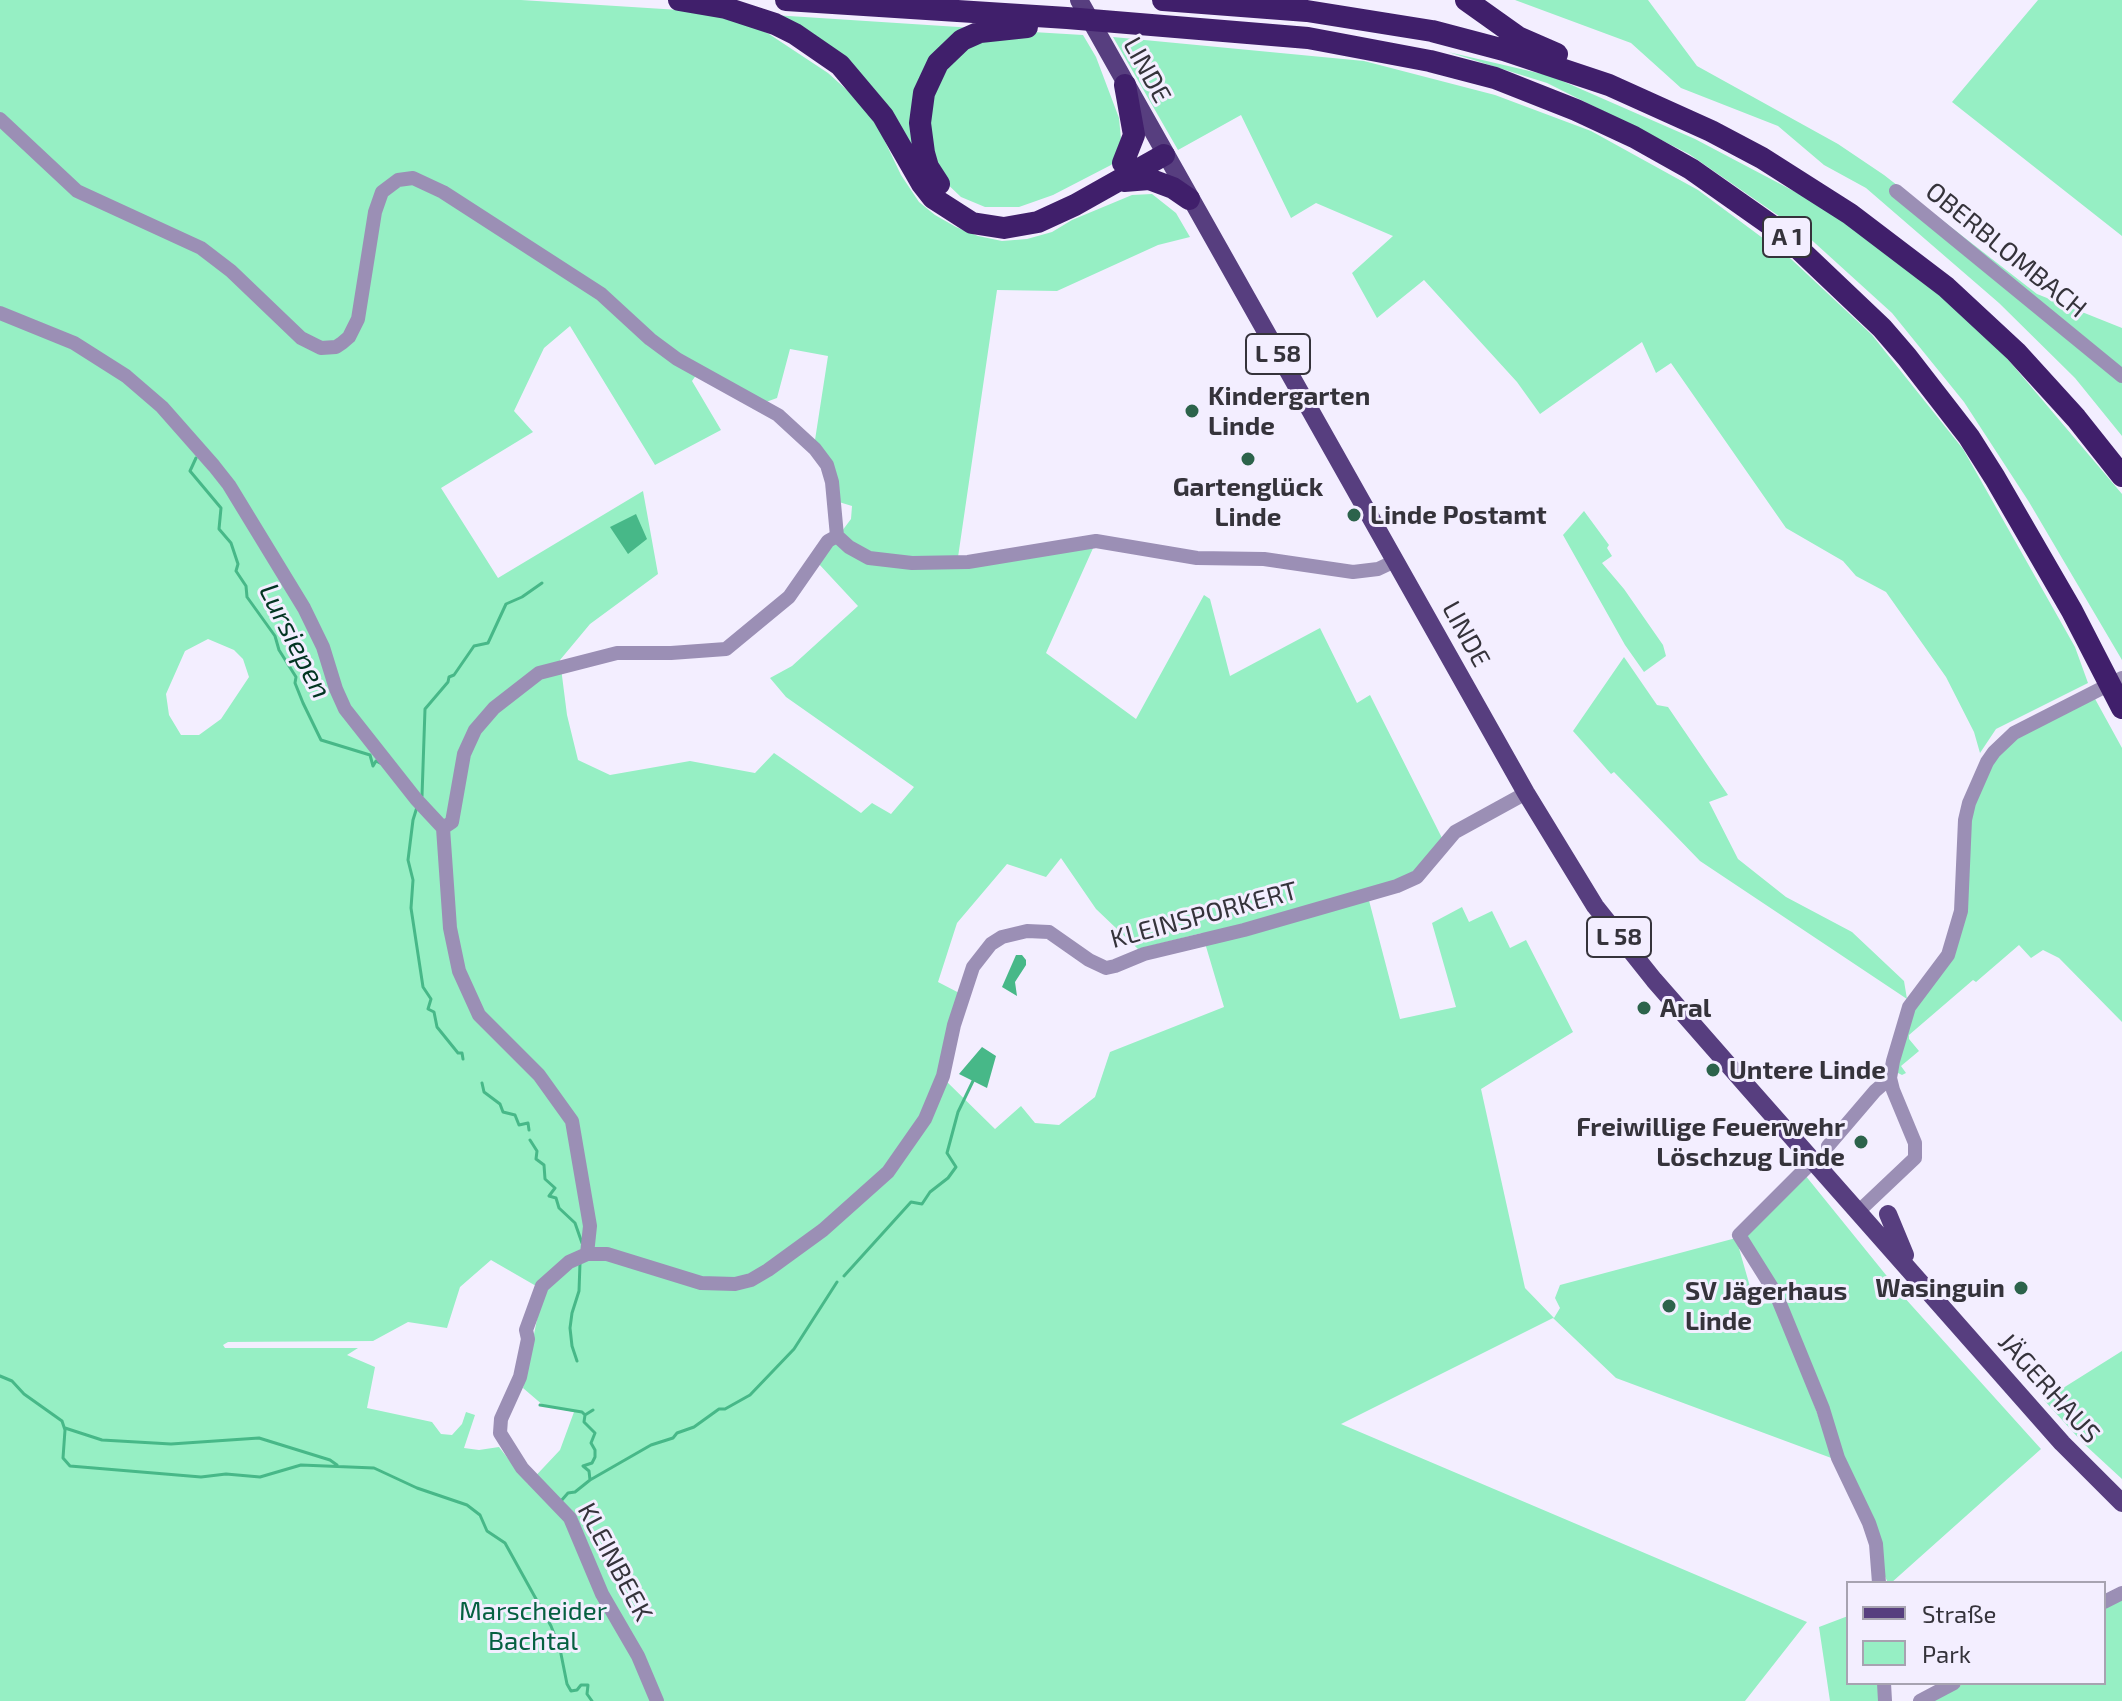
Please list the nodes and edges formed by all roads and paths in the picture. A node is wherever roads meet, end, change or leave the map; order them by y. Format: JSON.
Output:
{"nodes":[{"id":1,"x":679,"y":0,"type":"edge"},
{"id":2,"x":786,"y":0,"type":"edge"},
{"id":3,"x":1163,"y":0,"type":"edge"},
{"id":4,"x":1466,"y":0,"type":"edge"},
{"id":5,"x":1209,"y":1,"type":"edge"},
{"id":6,"x":1073,"y":9,"type":"edge"},
{"id":7,"x":1125,"y":85,"type":"junction"},
{"id":8,"x":1609,"y":85,"type":"junction"},
{"id":9,"x":0,"y":119,"type":"edge"},
{"id":10,"x":1161,"y":149,"type":"junction"},
{"id":11,"x":1121,"y":172,"type":"junction"},
{"id":12,"x":1896,"y":191,"type":"dead end"},
{"id":13,"x":1189,"y":199,"type":"junction"},
{"id":14,"x":0,"y":313,"type":"edge"},
{"id":15,"x":2122,"y":376,"type":"edge"},
{"id":16,"x":2122,"y":476,"type":"edge"},
{"id":17,"x":837,"y":536,"type":"junction"},
{"id":18,"x":1395,"y":561,"type":"junction"},
{"id":19,"x":2116,"y":689,"type":"edge"},
{"id":20,"x":1526,"y":793,"type":"junction"},
{"id":21,"x":443,"y":828,"type":"junction"},
{"id":22,"x":1890,"y":1078,"type":"junction"},
{"id":23,"x":1828,"y":1146,"type":"dead end"},
{"id":24,"x":1814,"y":1160,"type":"junction"},
{"id":25,"x":1887,"y":1185,"type":"junction"},
{"id":26,"x":1859,"y":1211,"type":"junction"},
{"id":27,"x":1888,"y":1214,"type":"joint"},
{"id":28,"x":587,"y":1254,"type":"junction"},
{"id":29,"x":1909,"y":1269,"type":"junction"},
{"id":30,"x":2122,"y":1503,"type":"edge"},
{"id":31,"x":1879,"y":1581,"type":"edge"},
{"id":32,"x":1950,"y":1685,"type":"edge"},
{"id":33,"x":657,"y":1701,"type":"edge"},
{"id":34,"x":1920,"y":1701,"type":"edge"}],
"edges":[{"from":1,"to":11,"type":"highway"},
{"from":2,"to":6,"type":"highway","number":"A 1"},
{"from":3,"to":5,"type":"highway","number":"A 1"},
{"from":4,"to":8,"type":"highway"},
{"from":5,"to":8,"type":"highway","number":"A 1"},
{"from":6,"to":7,"type":"main road","name":"LINDE","number":"L 58"},
{"from":6,"to":11,"type":"highway"},
{"from":6,"to":19,"type":"highway","number":"A 1"},
{"from":7,"to":10,"type":"main road","name":"LINDE","number":"L 58"},
{"from":7,"to":11,"type":"highway"},
{"from":8,"to":16,"type":"highway","number":"A 1"},
{"from":9,"to":17,"type":"street"},
{"from":10,"to":11,"type":"highway"},
{"from":10,"to":13,"type":"main road","name":"LINDE","number":"L 58"},
{"from":11,"to":13,"type":"highway"},
{"from":12,"to":15,"type":"street","name":"OBERBLOMBACH"},
{"from":13,"to":18,"type":"main road","name":"LINDE","number":"L 58"},
{"from":14,"to":21,"type":"street"},
{"from":17,"to":18,"type":"street"},
{"from":17,"to":21,"type":"street"},
{"from":18,"to":20,"type":"main road","name":"LINDE","number":"L 58"},
{"from":19,"to":22,"type":"street"},
{"from":20,"to":24,"type":"main road","name":"LINDE","number":"L 58"},
{"from":20,"to":28,"type":"street","name":"KLEINSPORKERT"},
{"from":21,"to":28,"type":"street"},
{"from":22,"to":23,"type":"street"},
{"from":22,"to":25,"type":"street"},
{"from":24,"to":26,"type":"main road","name":"JÄGERHAUS","number":"L 58"},
{"from":24,"to":31,"type":"street"},
{"from":25,"to":26,"type":"street"},
{"from":25,"to":27,"type":"street"},
{"from":26,"to":29,"type":"main road","name":"JÄGERHAUS","number":"L 58"},
{"from":27,"to":29,"type":"main road"},
{"from":28,"to":33,"type":"street","name":"KLEINBEEK"},
{"from":29,"to":30,"type":"main road","name":"JÄGERHAUS","number":"L 58"},
{"from":32,"to":34,"type":"street"}]}
